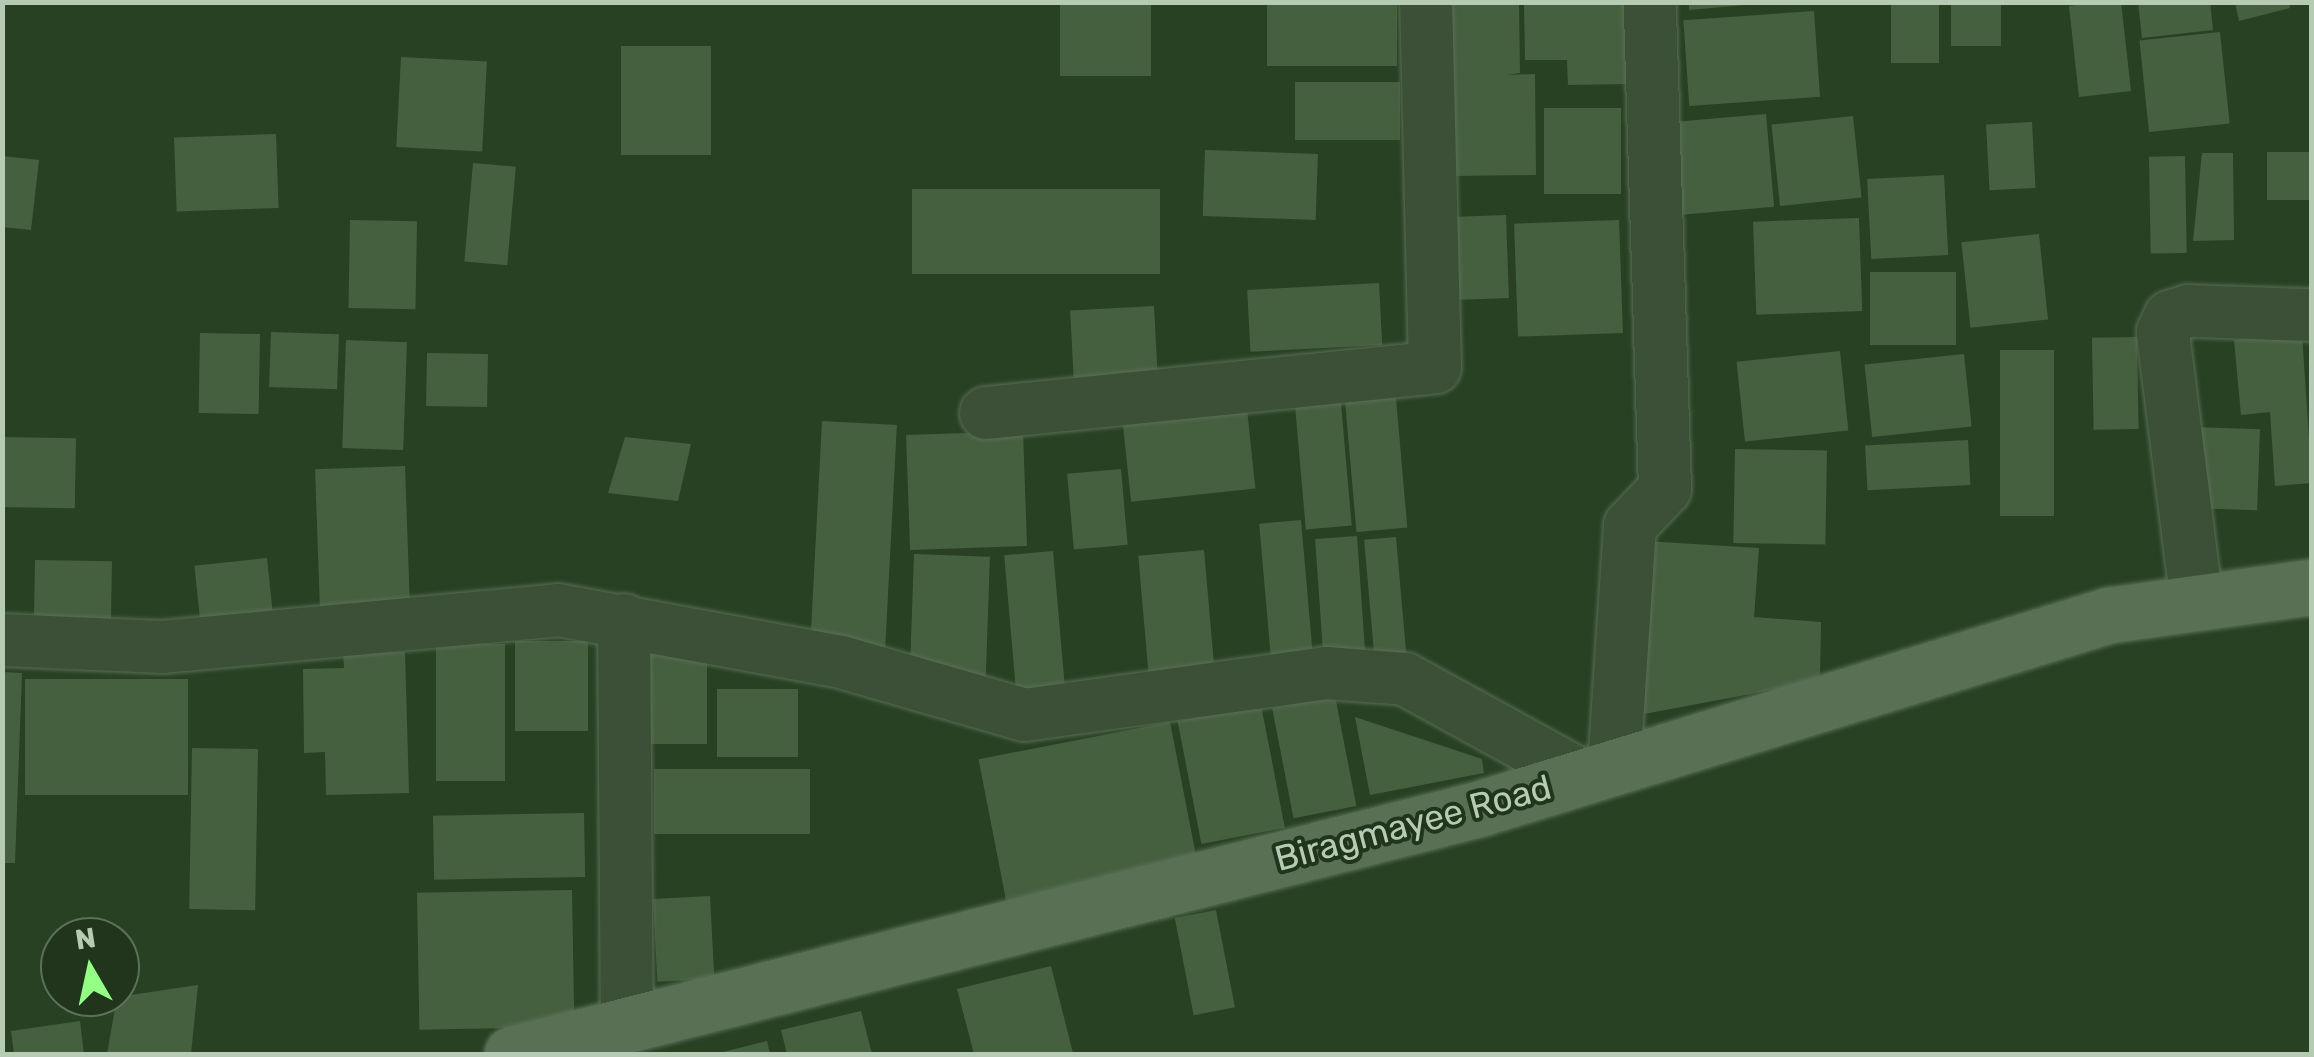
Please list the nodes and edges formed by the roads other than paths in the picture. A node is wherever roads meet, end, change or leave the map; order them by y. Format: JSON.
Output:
{"nodes":[{"id":1,"x":1426,"y":2,"type":"edge"},
{"id":2,"x":1650,"y":2,"type":"edge"},
{"id":3,"x":2312,"y":315,"type":"edge"},
{"id":4,"x":986,"y":413,"type":"dead end"},
{"id":5,"x":2312,"y":588,"type":"edge"},
{"id":6,"x":2196,"y":602,"type":"junction"},
{"id":7,"x":624,"y":620,"type":"junction"},
{"id":8,"x":2,"y":640,"type":"edge"},
{"id":9,"x":1598,"y":772,"type":"junction"},
{"id":10,"x":628,"y":1023,"type":"junction"},
{"id":11,"x":512,"y":1054,"type":"edge"}],
"edges":[{"from":1,"to":4,"type":"street"},
{"from":2,"to":9,"type":"street"},
{"from":3,"to":6,"type":"street"},
{"from":5,"to":6,"type":"main road","name":"Biragmayee Road"},
{"from":6,"to":9,"type":"main road","name":"Biragmayee Road"},
{"from":7,"to":8,"type":"street"},
{"from":7,"to":9,"type":"street"},
{"from":7,"to":10,"type":"street"},
{"from":9,"to":10,"type":"main road","name":"Biragmayee Road"},
{"from":10,"to":11,"type":"main road","name":"Biragmayee Road"}]}
